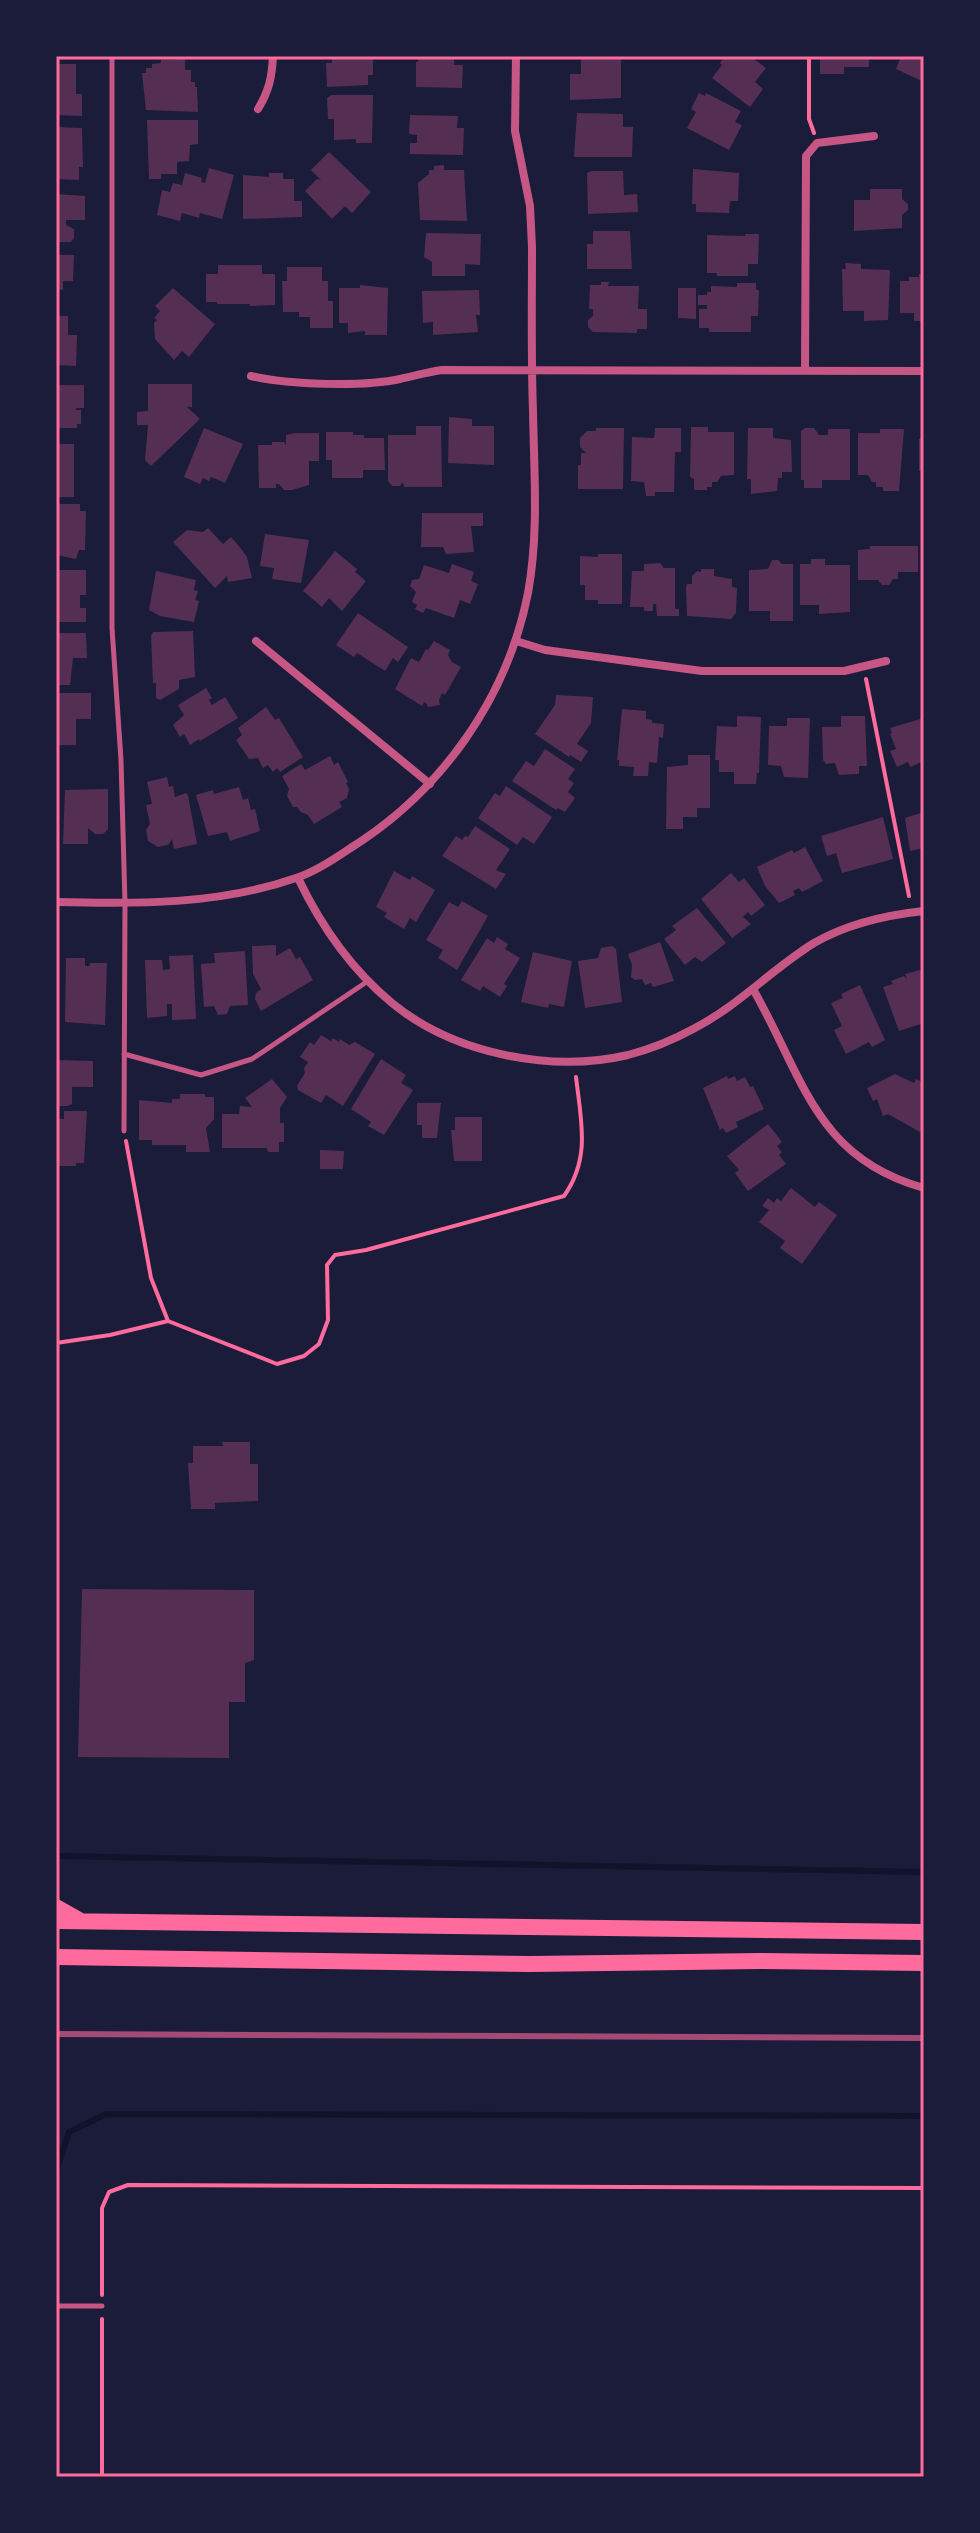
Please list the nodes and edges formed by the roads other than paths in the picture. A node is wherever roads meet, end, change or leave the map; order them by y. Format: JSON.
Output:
{"nodes":[{"id":1,"x":112,"y":56,"type":"edge"},
{"id":2,"x":273,"y":56,"type":"edge"},
{"id":3,"x":516,"y":56,"type":"edge"},
{"id":4,"x":258,"y":109,"type":"dead end"},
{"id":5,"x":874,"y":136,"type":"dead end"},
{"id":6,"x":805,"y":370,"type":"junction"},
{"id":7,"x":533,"y":371,"type":"junction"},
{"id":8,"x":924,"y":371,"type":"edge"},
{"id":9,"x":251,"y":376,"type":"dead end"},
{"id":10,"x":256,"y":641,"type":"dead end"},
{"id":11,"x":516,"y":641,"type":"junction"},
{"id":12,"x":886,"y":661,"type":"dead end"},
{"id":13,"x":430,"y":784,"type":"junction"},
{"id":14,"x":298,"y":878,"type":"junction"},
{"id":15,"x":56,"y":902,"type":"edge"},
{"id":16,"x":125,"y":903,"type":"junction"},
{"id":17,"x":924,"y":911,"type":"edge"},
{"id":18,"x":368,"y":981,"type":"junction"},
{"id":19,"x":753,"y":989,"type":"junction"},
{"id":20,"x":124,"y":1054,"type":"junction"},
{"id":21,"x":124,"y":1131,"type":"road end"},
{"id":22,"x":924,"y":1188,"type":"edge"},
{"id":23,"x":56,"y":1907,"type":"edge"},
{"id":24,"x":56,"y":1921,"type":"edge"},
{"id":25,"x":81,"y":1921,"type":"junction"},
{"id":26,"x":924,"y":1932,"type":"edge"},
{"id":27,"x":56,"y":1957,"type":"edge"},
{"id":28,"x":924,"y":1963,"type":"edge"},
{"id":29,"x":56,"y":2306,"type":"edge"},
{"id":30,"x":102,"y":2306,"type":"road end"}],
"edges":[{"from":1,"to":16,"type":"lane"},
{"from":2,"to":4,"type":"street"},
{"from":3,"to":7,"type":"street"},
{"from":5,"to":6,"type":"street"},
{"from":6,"to":7,"type":"street"},
{"from":6,"to":8,"type":"street"},
{"from":7,"to":9,"type":"street"},
{"from":7,"to":11,"type":"street"},
{"from":10,"to":13,"type":"street"},
{"from":11,"to":12,"type":"street"},
{"from":11,"to":13,"type":"street"},
{"from":13,"to":14,"type":"street"},
{"from":14,"to":16,"type":"street"},
{"from":14,"to":18,"type":"street"},
{"from":15,"to":16,"type":"street"},
{"from":16,"to":20,"type":"lane"},
{"from":17,"to":19,"type":"street"},
{"from":18,"to":19,"type":"street"},
{"from":18,"to":20,"type":"lane"},
{"from":19,"to":22,"type":"street"},
{"from":20,"to":21,"type":"lane"},
{"from":23,"to":25,"type":"highway"},
{"from":24,"to":25,"type":"highway"},
{"from":25,"to":26,"type":"highway"},
{"from":27,"to":28,"type":"highway"},
{"from":29,"to":30,"type":"lane"}]}
